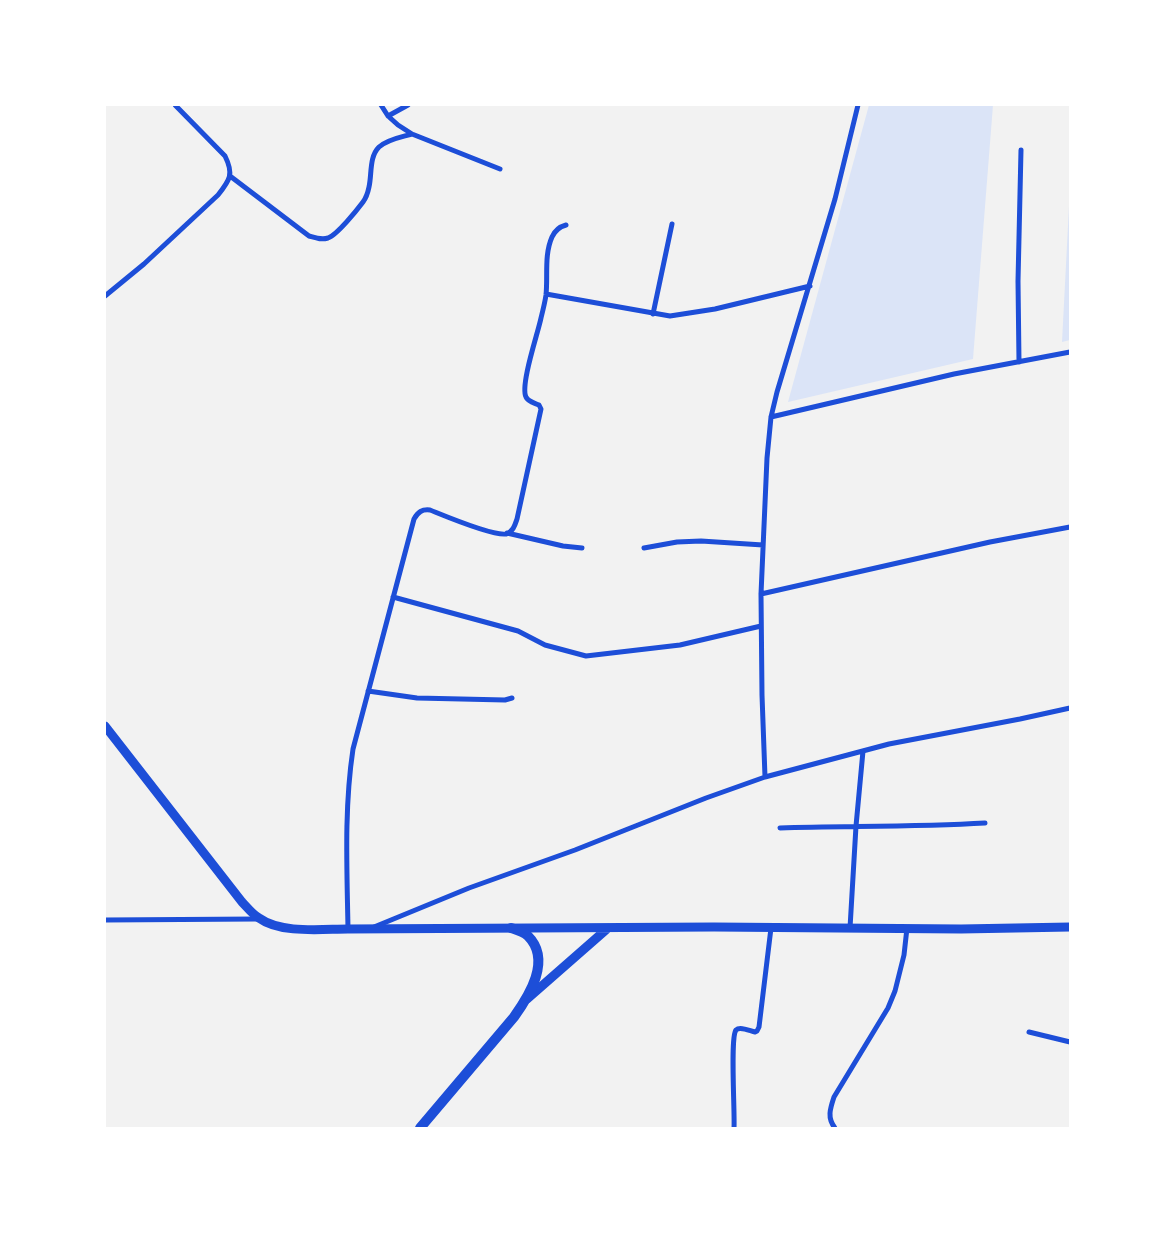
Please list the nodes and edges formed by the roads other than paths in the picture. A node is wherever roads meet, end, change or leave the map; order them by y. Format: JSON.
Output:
{"nodes":[{"id":1,"x":174,"y":105,"type":"edge"},
{"id":2,"x":381,"y":105,"type":"edge"},
{"id":3,"x":408,"y":105,"type":"edge"},
{"id":4,"x":858,"y":105,"type":"edge"},
{"id":5,"x":388,"y":116,"type":"junction"},
{"id":6,"x":412,"y":134,"type":"junction"},
{"id":7,"x":1021,"y":150,"type":"dead end"},
{"id":8,"x":500,"y":169,"type":"dead end"},
{"id":9,"x":230,"y":176,"type":"junction"},
{"id":10,"x":672,"y":224,"type":"dead end"},
{"id":11,"x":566,"y":225,"type":"dead end"},
{"id":12,"x":810,"y":286,"type":"junction"},
{"id":13,"x":546,"y":294,"type":"junction"},
{"id":14,"x":105,"y":296,"type":"edge"},
{"id":15,"x":653,"y":314,"type":"junction"},
{"id":16,"x":1070,"y":352,"type":"edge"},
{"id":17,"x":1019,"y":362,"type":"junction"},
{"id":18,"x":771,"y":417,"type":"junction"},
{"id":19,"x":1070,"y":527,"type":"edge"},
{"id":20,"x":507,"y":533,"type":"junction"},
{"id":21,"x":763,"y":545,"type":"junction"},
{"id":22,"x":582,"y":548,"type":"dead end"},
{"id":23,"x":644,"y":548,"type":"dead end"},
{"id":24,"x":761,"y":594,"type":"junction"},
{"id":25,"x":393,"y":597,"type":"junction"},
{"id":26,"x":761,"y":626,"type":"junction"},
{"id":27,"x":368,"y":691,"type":"junction"},
{"id":28,"x":512,"y":698,"type":"dead end"},
{"id":29,"x":1070,"y":708,"type":"edge"},
{"id":30,"x":105,"y":726,"type":"edge"},
{"id":31,"x":863,"y":751,"type":"junction"},
{"id":32,"x":765,"y":777,"type":"junction"},
{"id":33,"x":985,"y":823,"type":"dead end"},
{"id":34,"x":856,"y":826,"type":"junction"},
{"id":35,"x":780,"y":828,"type":"dead end"},
{"id":36,"x":259,"y":918,"type":"junction"},
{"id":37,"x":105,"y":920,"type":"edge"},
{"id":38,"x":1070,"y":927,"type":"edge"},
{"id":39,"x":511,"y":928,"type":"junction"},
{"id":40,"x":608,"y":928,"type":"junction"},
{"id":41,"x":771,"y":928,"type":"junction"},
{"id":42,"x":850,"y":928,"type":"junction"},
{"id":43,"x":906,"y":928,"type":"junction"},
{"id":44,"x":348,"y":929,"type":"junction"},
{"id":45,"x":369,"y":929,"type":"junction"},
{"id":46,"x":526,"y":999,"type":"junction"},
{"id":47,"x":1029,"y":1032,"type":"dead end"},
{"id":48,"x":1070,"y":1042,"type":"edge"},
{"id":49,"x":420,"y":1128,"type":"edge"},
{"id":50,"x":734,"y":1128,"type":"edge"},
{"id":51,"x":835,"y":1128,"type":"edge"}],
"edges":[{"from":1,"to":9,"type":"street"},
{"from":2,"to":5,"type":"street"},
{"from":3,"to":5,"type":"street"},
{"from":4,"to":12,"type":"street"},
{"from":5,"to":6,"type":"street"},
{"from":6,"to":8,"type":"street"},
{"from":6,"to":9,"type":"street"},
{"from":7,"to":17,"type":"street"},
{"from":9,"to":14,"type":"street"},
{"from":10,"to":15,"type":"street"},
{"from":11,"to":13,"type":"street"},
{"from":12,"to":15,"type":"street"},
{"from":12,"to":18,"type":"street"},
{"from":13,"to":15,"type":"street"},
{"from":13,"to":20,"type":"street"},
{"from":16,"to":17,"type":"street"},
{"from":17,"to":18,"type":"street"},
{"from":18,"to":21,"type":"street"},
{"from":19,"to":24,"type":"street"},
{"from":20,"to":22,"type":"street"},
{"from":20,"to":25,"type":"street"},
{"from":21,"to":23,"type":"street"},
{"from":21,"to":24,"type":"street"},
{"from":24,"to":26,"type":"street"},
{"from":25,"to":26,"type":"street"},
{"from":25,"to":27,"type":"street"},
{"from":26,"to":32,"type":"street"},
{"from":27,"to":28,"type":"street"},
{"from":27,"to":44,"type":"street"},
{"from":29,"to":31,"type":"street"},
{"from":30,"to":36,"type":"street"},
{"from":31,"to":32,"type":"street"},
{"from":31,"to":34,"type":"street"},
{"from":32,"to":45,"type":"street"},
{"from":33,"to":34,"type":"street"},
{"from":34,"to":35,"type":"street"},
{"from":34,"to":42,"type":"street"},
{"from":36,"to":37,"type":"street"},
{"from":36,"to":44,"type":"street"},
{"from":38,"to":43,"type":"street"},
{"from":39,"to":40,"type":"street"},
{"from":39,"to":45,"type":"street"},
{"from":39,"to":46,"type":"main road"},
{"from":40,"to":41,"type":"street"},
{"from":40,"to":46,"type":"street"},
{"from":41,"to":42,"type":"street"},
{"from":41,"to":50,"type":"street"},
{"from":42,"to":43,"type":"street"},
{"from":43,"to":51,"type":"street"},
{"from":44,"to":45,"type":"street"},
{"from":46,"to":49,"type":"main road"},
{"from":47,"to":48,"type":"street"}]}
